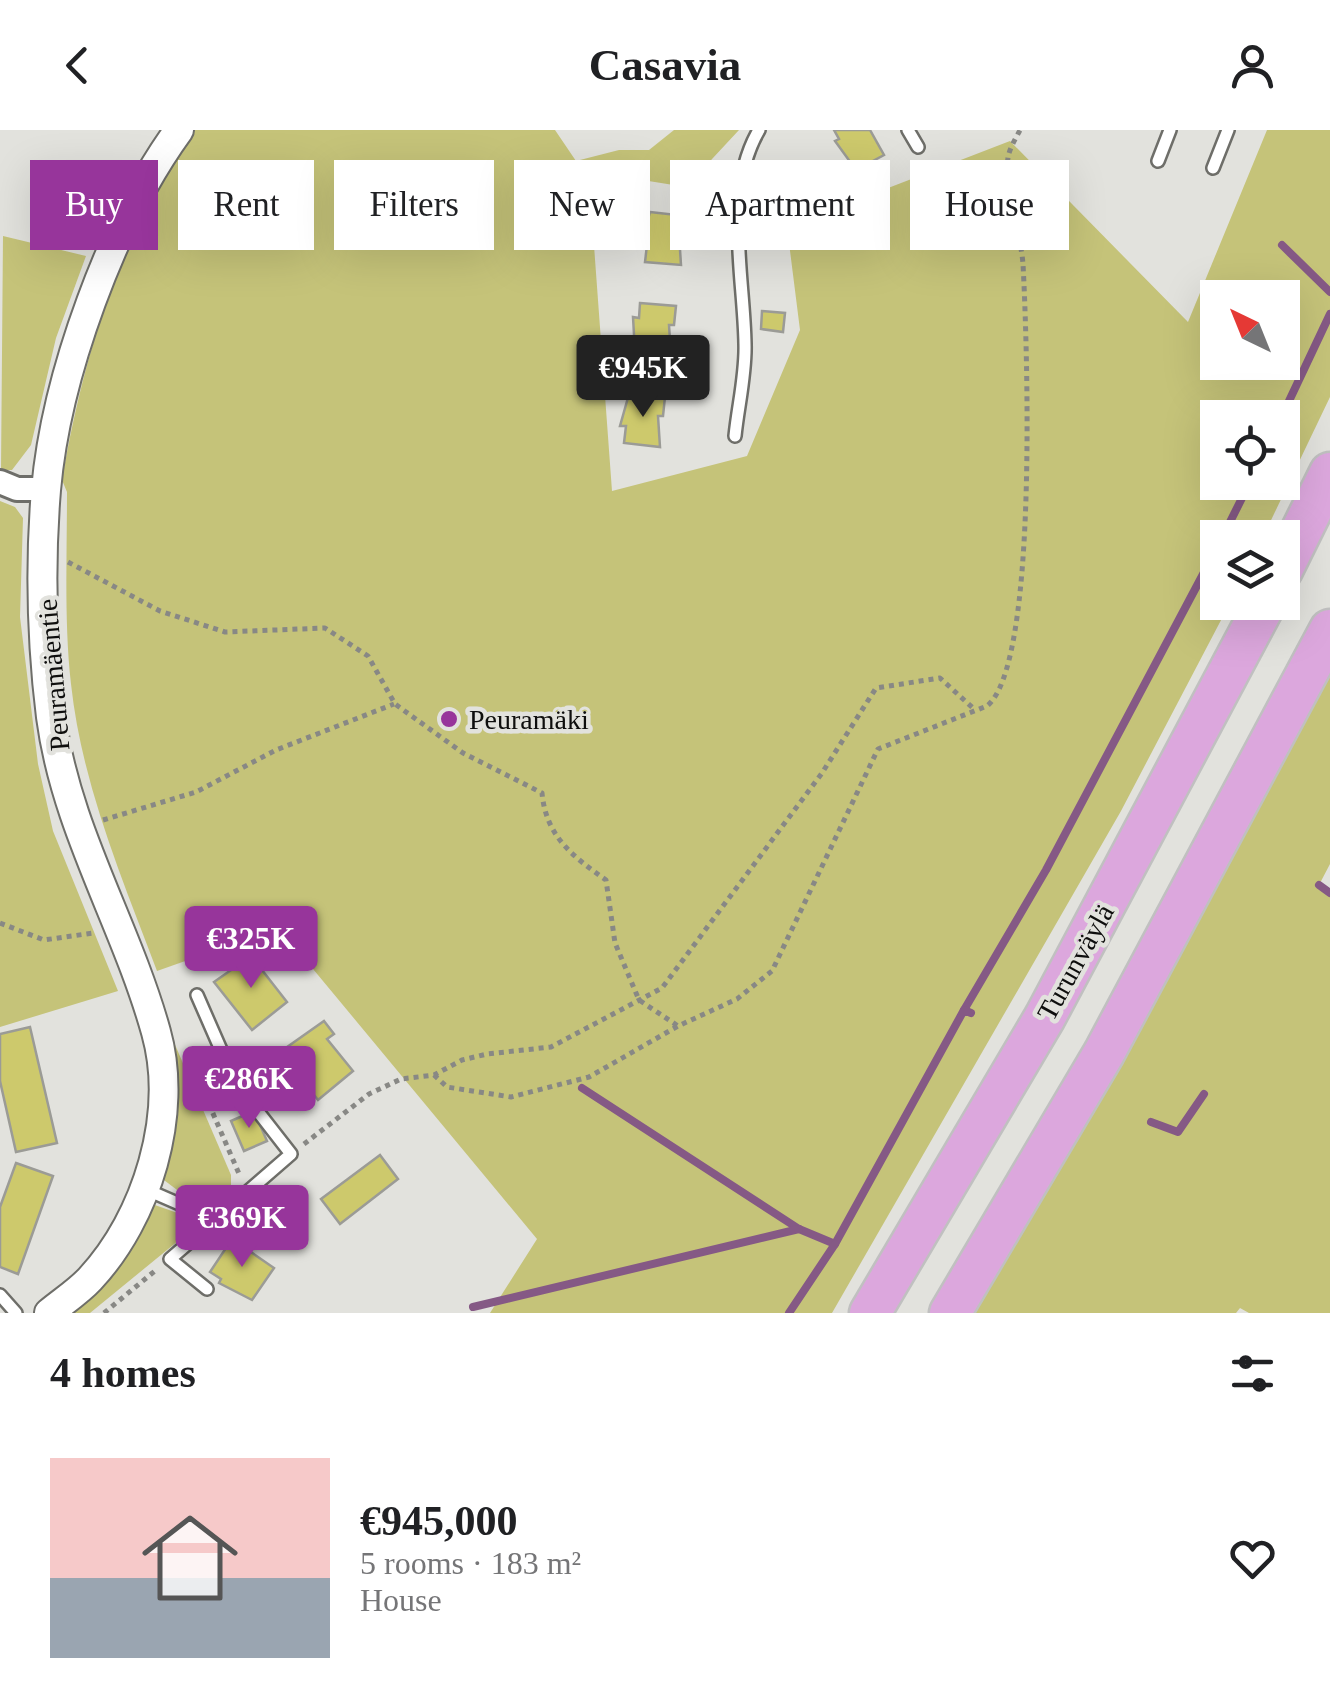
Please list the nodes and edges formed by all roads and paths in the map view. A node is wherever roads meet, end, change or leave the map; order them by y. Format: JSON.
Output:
{"nodes":[{"id":1,"x":180,"y":130,"type":"edge"},
{"id":2,"x":759,"y":130,"type":"edge"},
{"id":3,"x":908,"y":130,"type":"edge"},
{"id":4,"x":1020,"y":130,"type":"edge"},
{"id":5,"x":1170,"y":130,"type":"edge"},
{"id":6,"x":1228,"y":130,"type":"edge"},
{"id":7,"x":918,"y":147,"type":"dead end"},
{"id":8,"x":1158,"y":160,"type":"dead end"},
{"id":9,"x":1213,"y":168,"type":"dead end"},
{"id":10,"x":734,"y":436,"type":"dead end"},
{"id":11,"x":1330,"y":473,"type":"edge"},
{"id":12,"x":0,"y":482,"type":"edge"},
{"id":13,"x":46,"y":489,"type":"junction"},
{"id":14,"x":1300,"y":534,"type":"edge"},
{"id":15,"x":62,"y":575,"type":"dead end"},
{"id":16,"x":1256,"y":620,"type":"edge"},
{"id":17,"x":1330,"y":630,"type":"edge"},
{"id":18,"x":395,"y":704,"type":"junction"},
{"id":19,"x":974,"y":709,"type":"junction"},
{"id":20,"x":96,"y":823,"type":"dead end"},
{"id":21,"x":0,"y":923,"type":"edge"},
{"id":22,"x":114,"y":925,"type":"junction"},
{"id":23,"x":198,"y":995,"type":"dead end"},
{"id":24,"x":639,"y":1000,"type":"junction"},
{"id":25,"x":678,"y":1026,"type":"junction"},
{"id":26,"x":184,"y":1045,"type":"dead end"},
{"id":27,"x":434,"y":1075,"type":"junction"},
{"id":28,"x":291,"y":1154,"type":"junction"},
{"id":29,"x":145,"y":1188,"type":"junction"},
{"id":30,"x":247,"y":1192,"type":"junction"},
{"id":31,"x":214,"y":1219,"type":"junction"},
{"id":32,"x":170,"y":1259,"type":"junction"},
{"id":33,"x":206,"y":1289,"type":"dead end"},
{"id":34,"x":0,"y":1295,"type":"edge"},
{"id":35,"x":16,"y":1313,"type":"edge"},
{"id":36,"x":49,"y":1313,"type":"edge"},
{"id":37,"x":104,"y":1313,"type":"edge"},
{"id":38,"x":870,"y":1313,"type":"edge"},
{"id":39,"x":950,"y":1313,"type":"edge"}],
"edges":[{"from":1,"to":13,"type":"street","name":"Peuramäentie"},
{"from":2,"to":10,"type":"lane"},
{"from":3,"to":7,"type":"lane"},
{"from":4,"to":19,"type":"path"},
{"from":5,"to":8,"type":"lane"},
{"from":6,"to":9,"type":"lane"},
{"from":11,"to":14,"type":"highway"},
{"from":12,"to":13,"type":"street"},
{"from":13,"to":22,"type":"street","name":"Peuramäentie"},
{"from":15,"to":18,"type":"path"},
{"from":16,"to":38,"type":"highway","name":"Turunväylä"},
{"from":17,"to":39,"type":"highway"},
{"from":18,"to":20,"type":"path"},
{"from":18,"to":24,"type":"path"},
{"from":19,"to":24,"type":"path"},
{"from":19,"to":25,"type":"path"},
{"from":21,"to":22,"type":"path"},
{"from":22,"to":29,"type":"street","name":"Peuramäentie"},
{"from":23,"to":28,"type":"lane"},
{"from":24,"to":25,"type":"path"},
{"from":24,"to":27,"type":"path"},
{"from":25,"to":27,"type":"path"},
{"from":26,"to":30,"type":"path"},
{"from":27,"to":28,"type":"path"},
{"from":28,"to":30,"type":"lane"},
{"from":29,"to":31,"type":"lane"},
{"from":29,"to":36,"type":"street","name":"Peuramäentie"},
{"from":30,"to":31,"type":"lane"},
{"from":31,"to":32,"type":"lane"},
{"from":32,"to":33,"type":"lane"},
{"from":32,"to":37,"type":"path"},
{"from":34,"to":35,"type":"lane"}]}
